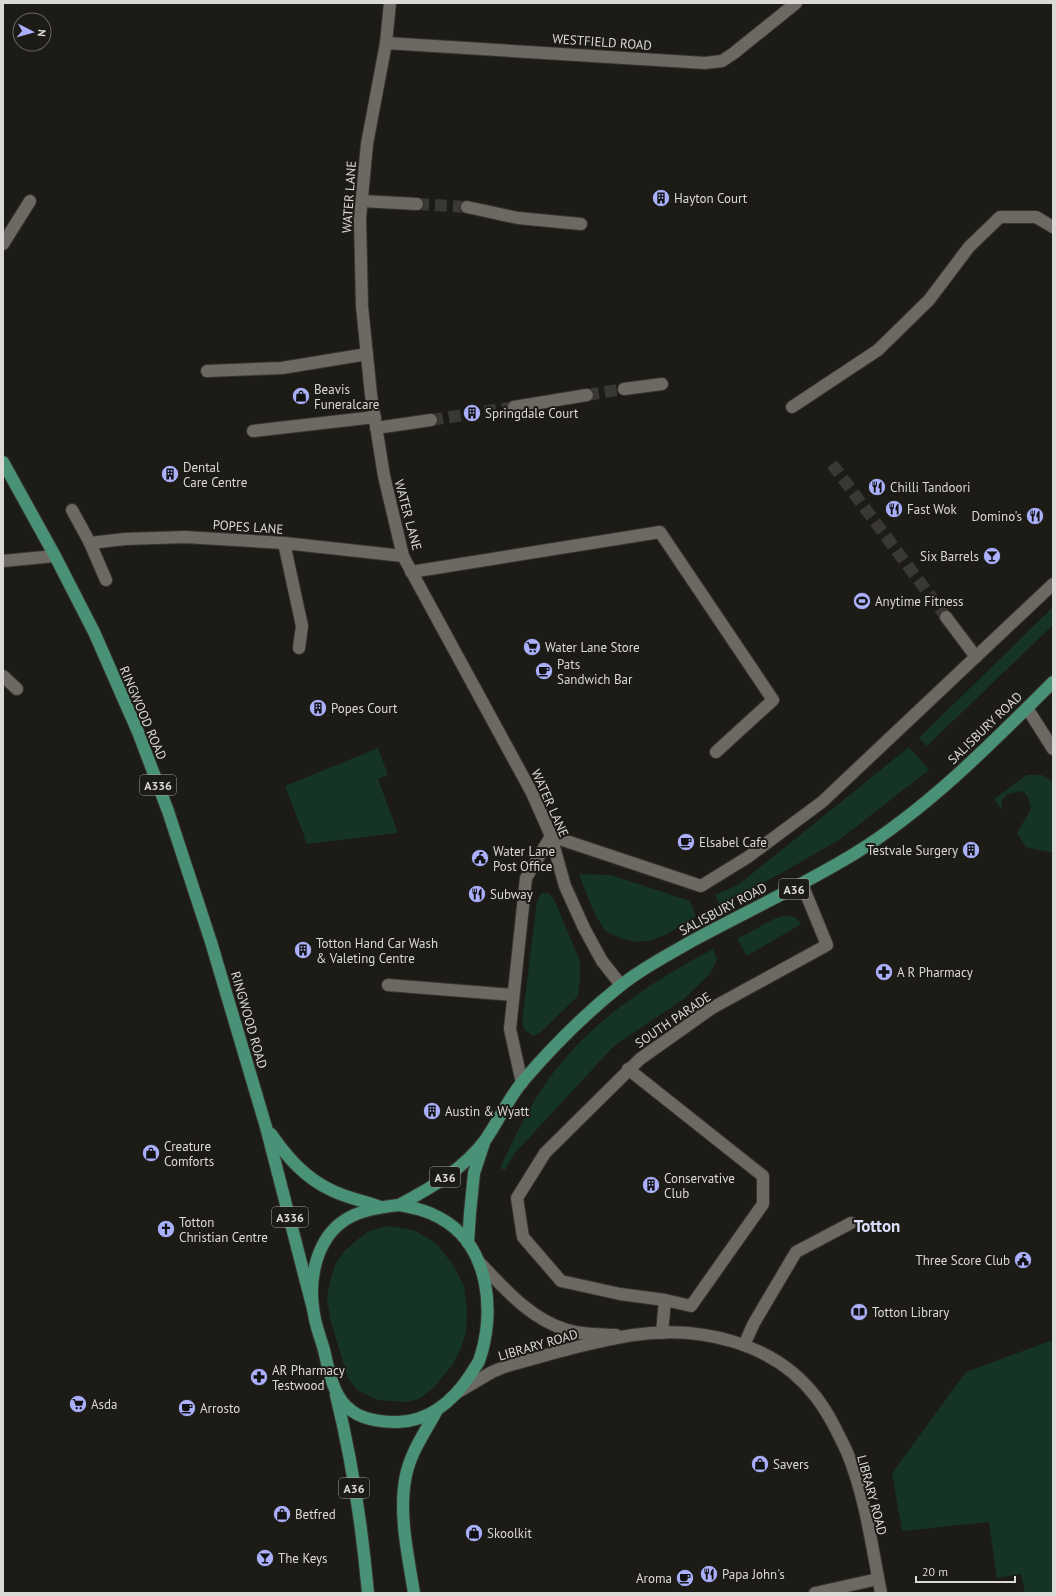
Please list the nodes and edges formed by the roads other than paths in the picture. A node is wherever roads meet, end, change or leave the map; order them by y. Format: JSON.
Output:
{"nodes":[{"id":1,"x":390,"y":3,"type":"edge"},
{"id":2,"x":796,"y":3,"type":"edge"},
{"id":3,"x":386,"y":43,"type":"junction"},
{"id":4,"x":30,"y":201,"type":"dead end"},
{"id":5,"x":362,"y":201,"type":"junction"},
{"id":6,"x":417,"y":204,"type":"tunnel mouth"},
{"id":7,"x":467,"y":207,"type":"tunnel mouth"},
{"id":8,"x":581,"y":224,"type":"dead end"},
{"id":9,"x":1053,"y":227,"type":"edge"},
{"id":10,"x":3,"y":244,"type":"edge"},
{"id":11,"x":367,"y":354,"type":"junction"},
{"id":12,"x":207,"y":371,"type":"dead end"},
{"id":13,"x":662,"y":384,"type":"dead end"},
{"id":14,"x":624,"y":389,"type":"tunnel mouth"},
{"id":15,"x":587,"y":395,"type":"tunnel mouth"},
{"id":16,"x":514,"y":407,"type":"tunnel mouth"},
{"id":17,"x":792,"y":407,"type":"dead end"},
{"id":18,"x":431,"y":420,"type":"tunnel mouth"},
{"id":19,"x":376,"y":423,"type":"junction"},
{"id":20,"x":253,"y":431,"type":"dead end"},
{"id":21,"x":3,"y":462,"type":"edge"},
{"id":22,"x":72,"y":510,"type":"dead end"},
{"id":23,"x":90,"y":542,"type":"junction"},
{"id":24,"x":284,"y":543,"type":"junction"},
{"id":25,"x":55,"y":556,"type":"junction"},
{"id":26,"x":404,"y":556,"type":"junction"},
{"id":27,"x":3,"y":561,"type":"edge"},
{"id":28,"x":411,"y":572,"type":"junction"},
{"id":29,"x":106,"y":580,"type":"dead end"},
{"id":30,"x":1053,"y":584,"type":"edge"},
{"id":31,"x":946,"y":617,"type":"tunnel mouth"},
{"id":32,"x":299,"y":648,"type":"dead end"},
{"id":33,"x":976,"y":657,"type":"junction"},
{"id":34,"x":3,"y":676,"type":"edge"},
{"id":35,"x":1053,"y":682,"type":"edge"},
{"id":36,"x":18,"y":689,"type":"dead end"},
{"id":37,"x":1027,"y":708,"type":"junction"},
{"id":38,"x":1053,"y":749,"type":"edge"},
{"id":39,"x":716,"y":752,"type":"dead end"},
{"id":40,"x":551,"y":836,"type":"junction"},
{"id":41,"x":802,"y":884,"type":"junction"},
{"id":42,"x":388,"y":985,"type":"dead end"},
{"id":43,"x":621,"y":985,"type":"junction"},
{"id":44,"x":512,"y":995,"type":"junction"},
{"id":45,"x":628,"y":1069,"type":"junction"},
{"id":46,"x":522,"y":1083,"type":"junction"},
{"id":47,"x":266,"y":1126,"type":"junction"},
{"id":48,"x":485,"y":1140,"type":"junction"},
{"id":49,"x":399,"y":1205,"type":"junction"},
{"id":50,"x":381,"y":1206,"type":"junction"},
{"id":51,"x":851,"y":1222,"type":"dead end"},
{"id":52,"x":468,"y":1243,"type":"junction"},
{"id":53,"x":478,"y":1261,"type":"junction"},
{"id":54,"x":664,"y":1300,"type":"junction"},
{"id":55,"x":313,"y":1309,"type":"junction"},
{"id":56,"x":662,"y":1333,"type":"junction"},
{"id":57,"x":633,"y":1335,"type":"junction"},
{"id":58,"x":744,"y":1344,"type":"junction"},
{"id":59,"x":333,"y":1385,"type":"junction"},
{"id":60,"x":456,"y":1394,"type":"junction"},
{"id":61,"x":436,"y":1412,"type":"junction"},
{"id":62,"x":878,"y":1579,"type":"junction"},
{"id":63,"x":368,"y":1593,"type":"edge"},
{"id":64,"x":414,"y":1593,"type":"edge"},
{"id":65,"x":815,"y":1593,"type":"edge"},
{"id":66,"x":881,"y":1593,"type":"edge"}],
"edges":[{"from":1,"to":3,"type":"street","name":"WATER LANE"},
{"from":2,"to":3,"type":"street","name":"WESTFIELD ROAD"},
{"from":3,"to":5,"type":"street","name":"WATER LANE"},
{"from":4,"to":10,"type":"street"},
{"from":5,"to":6,"type":"street"},
{"from":5,"to":11,"type":"street","name":"WATER LANE"},
{"from":7,"to":8,"type":"street"},
{"from":9,"to":17,"type":"street"},
{"from":11,"to":12,"type":"street"},
{"from":11,"to":19,"type":"street","name":"WATER LANE"},
{"from":13,"to":14,"type":"street"},
{"from":15,"to":16,"type":"street"},
{"from":18,"to":19,"type":"street"},
{"from":19,"to":20,"type":"street"},
{"from":19,"to":26,"type":"street","name":"WATER LANE"},
{"from":21,"to":25,"type":"main road","name":"RINGWOOD ROAD","number":"A336"},
{"from":22,"to":23,"type":"street"},
{"from":23,"to":24,"type":"street","name":"POPES LANE"},
{"from":23,"to":29,"type":"street"},
{"from":24,"to":26,"type":"street","name":"POPES LANE"},
{"from":24,"to":32,"type":"street"},
{"from":25,"to":27,"type":"street"},
{"from":25,"to":47,"type":"main road","name":"RINGWOOD ROAD","number":"A336"},
{"from":26,"to":28,"type":"street","name":"WATER LANE"},
{"from":28,"to":39,"type":"street"},
{"from":28,"to":40,"type":"street","name":"WATER LANE"},
{"from":30,"to":33,"type":"street"},
{"from":31,"to":33,"type":"street"},
{"from":33,"to":40,"type":"street"},
{"from":34,"to":36,"type":"street"},
{"from":35,"to":37,"type":"main road","name":"SALISBURY ROAD","number":"A36"},
{"from":37,"to":38,"type":"street"},
{"from":37,"to":41,"type":"main road","name":"SALISBURY ROAD","number":"A36"},
{"from":40,"to":43,"type":"street","name":"WATER LANE"},
{"from":40,"to":44,"type":"street"},
{"from":41,"to":43,"type":"main road","name":"SALISBURY ROAD","number":"A36"},
{"from":41,"to":45,"type":"street","name":"SOUTH PARADE"},
{"from":42,"to":44,"type":"street"},
{"from":43,"to":46,"type":"main road","name":"SALISBURY ROAD","number":"A36"},
{"from":44,"to":46,"type":"street"},
{"from":45,"to":54,"type":"street"},
{"from":45,"to":54,"type":"street","name":"SOUTH PARADE"},
{"from":46,"to":48,"type":"main road","name":"SALISBURY ROAD","number":"A36"},
{"from":47,"to":50,"type":"main road","name":"RINGWOOD ROAD","number":"A336"},
{"from":47,"to":55,"type":"main road","name":"RINGWOOD ROAD","number":"A336"},
{"from":48,"to":49,"type":"main road","name":"SALISBURY ROAD","number":"A36"},
{"from":48,"to":52,"type":"main road","name":"SALISBURY ROAD","number":"A36"},
{"from":49,"to":50,"type":"main road"},
{"from":49,"to":52,"type":"main road"},
{"from":50,"to":55,"type":"main road"},
{"from":51,"to":58,"type":"street"},
{"from":52,"to":53,"type":"main road"},
{"from":53,"to":57,"type":"street","name":"LIBRARY ROAD"},
{"from":53,"to":60,"type":"main road"},
{"from":54,"to":56,"type":"street"},
{"from":55,"to":59,"type":"main road"},
{"from":56,"to":57,"type":"street","name":"LIBRARY ROAD"},
{"from":56,"to":58,"type":"street","name":"LIBRARY ROAD"},
{"from":57,"to":60,"type":"street","name":"LIBRARY ROAD"},
{"from":58,"to":62,"type":"street","name":"LIBRARY ROAD"},
{"from":59,"to":61,"type":"main road"},
{"from":59,"to":63,"type":"main road","number":"A36"},
{"from":60,"to":61,"type":"main road"},
{"from":61,"to":64,"type":"main road"},
{"from":62,"to":65,"type":"street"},
{"from":62,"to":66,"type":"street","name":"LIBRARY ROAD"}]}
